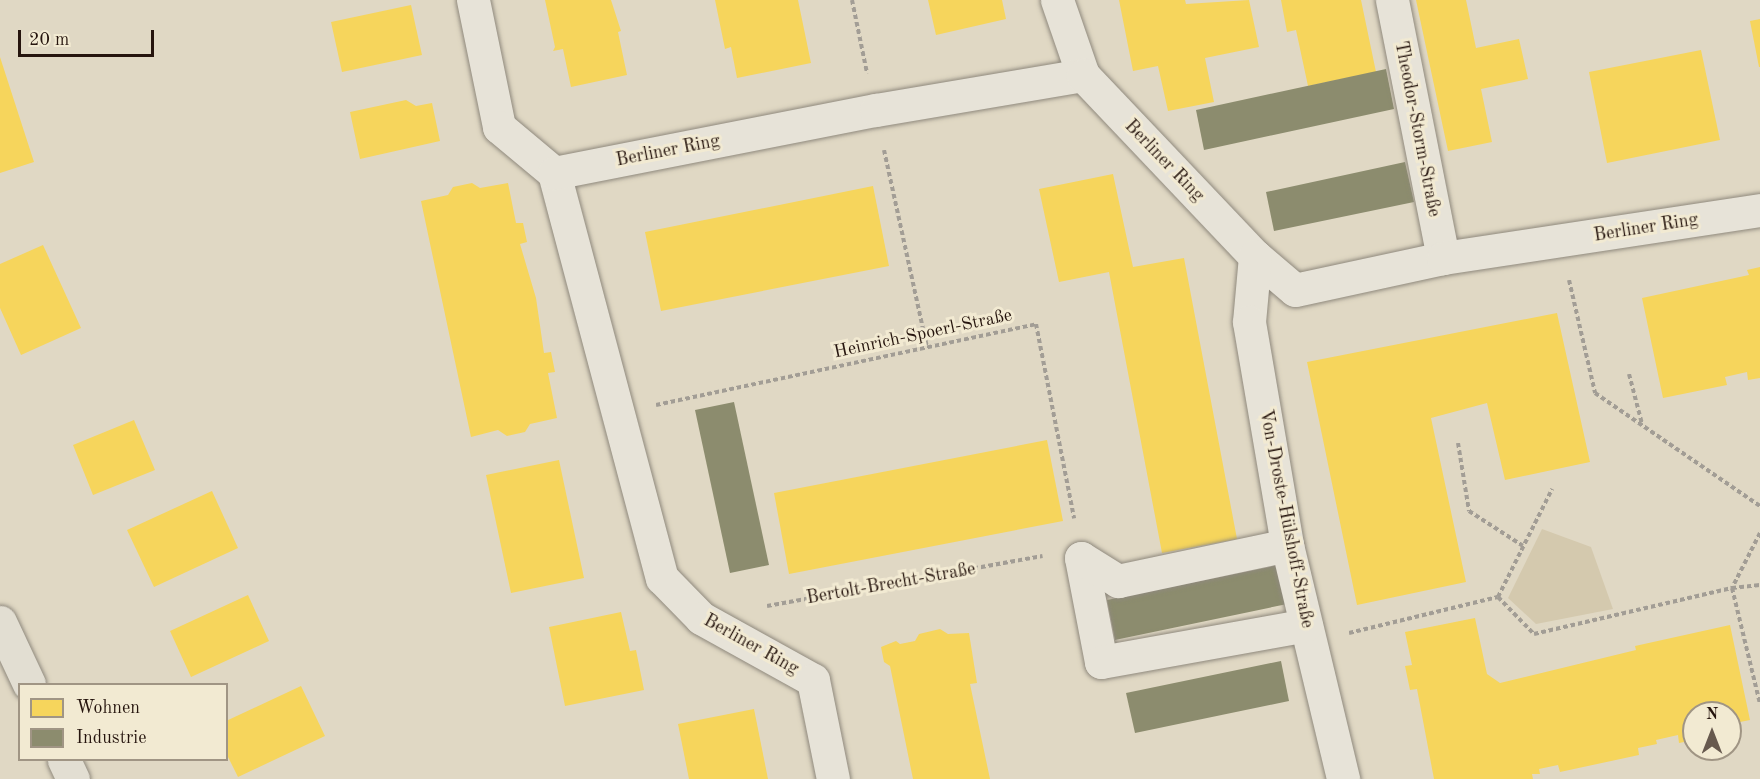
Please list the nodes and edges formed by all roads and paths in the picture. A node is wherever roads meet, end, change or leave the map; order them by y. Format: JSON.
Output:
{"nodes":[{"id":1,"x":473,"y":0,"type":"edge"},
{"id":2,"x":852,"y":0,"type":"edge"},
{"id":3,"x":1058,"y":0,"type":"edge"},
{"id":4,"x":1392,"y":0,"type":"edge"},
{"id":5,"x":1083,"y":75,"type":"junction"},
{"id":6,"x":876,"y":110,"type":"junction"},
{"id":7,"x":554,"y":173,"type":"junction"},
{"id":8,"x":1760,"y":210,"type":"edge"},
{"id":9,"x":1255,"y":256,"type":"junction"},
{"id":10,"x":1443,"y":258,"type":"junction"},
{"id":11,"x":1568,"y":277,"type":"dead end"},
{"id":12,"x":927,"y":347,"type":"junction"},
{"id":13,"x":1629,"y":374,"type":"dead end"},
{"id":14,"x":618,"y":413,"type":"junction"},
{"id":15,"x":1642,"y":424,"type":"junction"},
{"id":16,"x":1458,"y":443,"type":"dead end"},
{"id":17,"x":1552,"y":489,"type":"dead end"},
{"id":18,"x":1760,"y":506,"type":"edge"},
{"id":19,"x":1760,"y":533,"type":"edge"},
{"id":20,"x":1287,"y":545,"type":"junction"},
{"id":21,"x":1523,"y":546,"type":"junction"},
{"id":22,"x":1081,"y":558,"type":"junction"},
{"id":23,"x":1760,"y":585,"type":"edge"},
{"id":24,"x":1732,"y":588,"type":"junction"},
{"id":25,"x":1498,"y":597,"type":"junction"},
{"id":26,"x":701,"y":618,"type":"junction"},
{"id":27,"x":0,"y":622,"type":"edge"},
{"id":28,"x":1308,"y":633,"type":"junction"},
{"id":29,"x":29,"y":683,"type":"edge"},
{"id":30,"x":1760,"y":704,"type":"edge"},
{"id":31,"x":65,"y":761,"type":"edge"},
{"id":32,"x":73,"y":779,"type":"edge"},
{"id":33,"x":834,"y":779,"type":"edge"},
{"id":34,"x":1343,"y":779,"type":"edge"}],
"edges":[{"from":1,"to":7,"type":"street"},
{"from":2,"to":6,"type":"path"},
{"from":3,"to":5,"type":"street"},
{"from":4,"to":10,"type":"street","name":"Theodor-Storm-Straße"},
{"from":5,"to":6,"type":"street","name":"Berliner Ring"},
{"from":5,"to":9,"type":"street","name":"Berliner Ring"},
{"from":6,"to":7,"type":"street","name":"Berliner Ring"},
{"from":6,"to":12,"type":"path"},
{"from":7,"to":14,"type":"street","name":"Berliner Ring"},
{"from":8,"to":10,"type":"street","name":"Berliner Ring"},
{"from":9,"to":10,"type":"street","name":"Berliner Ring"},
{"from":9,"to":20,"type":"street","name":"Von-Droste-Hülshoff-Straße"},
{"from":11,"to":15,"type":"path"},
{"from":12,"to":14,"type":"path","name":"Heinrich-Spoerl-Straße"},
{"from":12,"to":22,"type":"path","name":"Heinrich-Spoerl-Straße"},
{"from":13,"to":15,"type":"path"},
{"from":14,"to":26,"type":"street","name":"Berliner Ring"},
{"from":15,"to":18,"type":"path"},
{"from":16,"to":21,"type":"path"},
{"from":17,"to":21,"type":"path"},
{"from":19,"to":24,"type":"path"},
{"from":20,"to":22,"type":"street"},
{"from":20,"to":28,"type":"street","name":"Von-Droste-Hülshoff-Straße"},
{"from":21,"to":25,"type":"path"},
{"from":22,"to":26,"type":"path","name":"Bertolt-Brecht-Straße"},
{"from":22,"to":28,"type":"street"},
{"from":23,"to":24,"type":"path"},
{"from":24,"to":25,"type":"path"},
{"from":24,"to":30,"type":"path"},
{"from":25,"to":28,"type":"path"},
{"from":26,"to":33,"type":"street","name":"Berliner Ring"},
{"from":27,"to":29,"type":"main road"},
{"from":28,"to":34,"type":"street","name":"Von-Droste-Hülshoff-Straße"},
{"from":31,"to":32,"type":"main road"}]}
